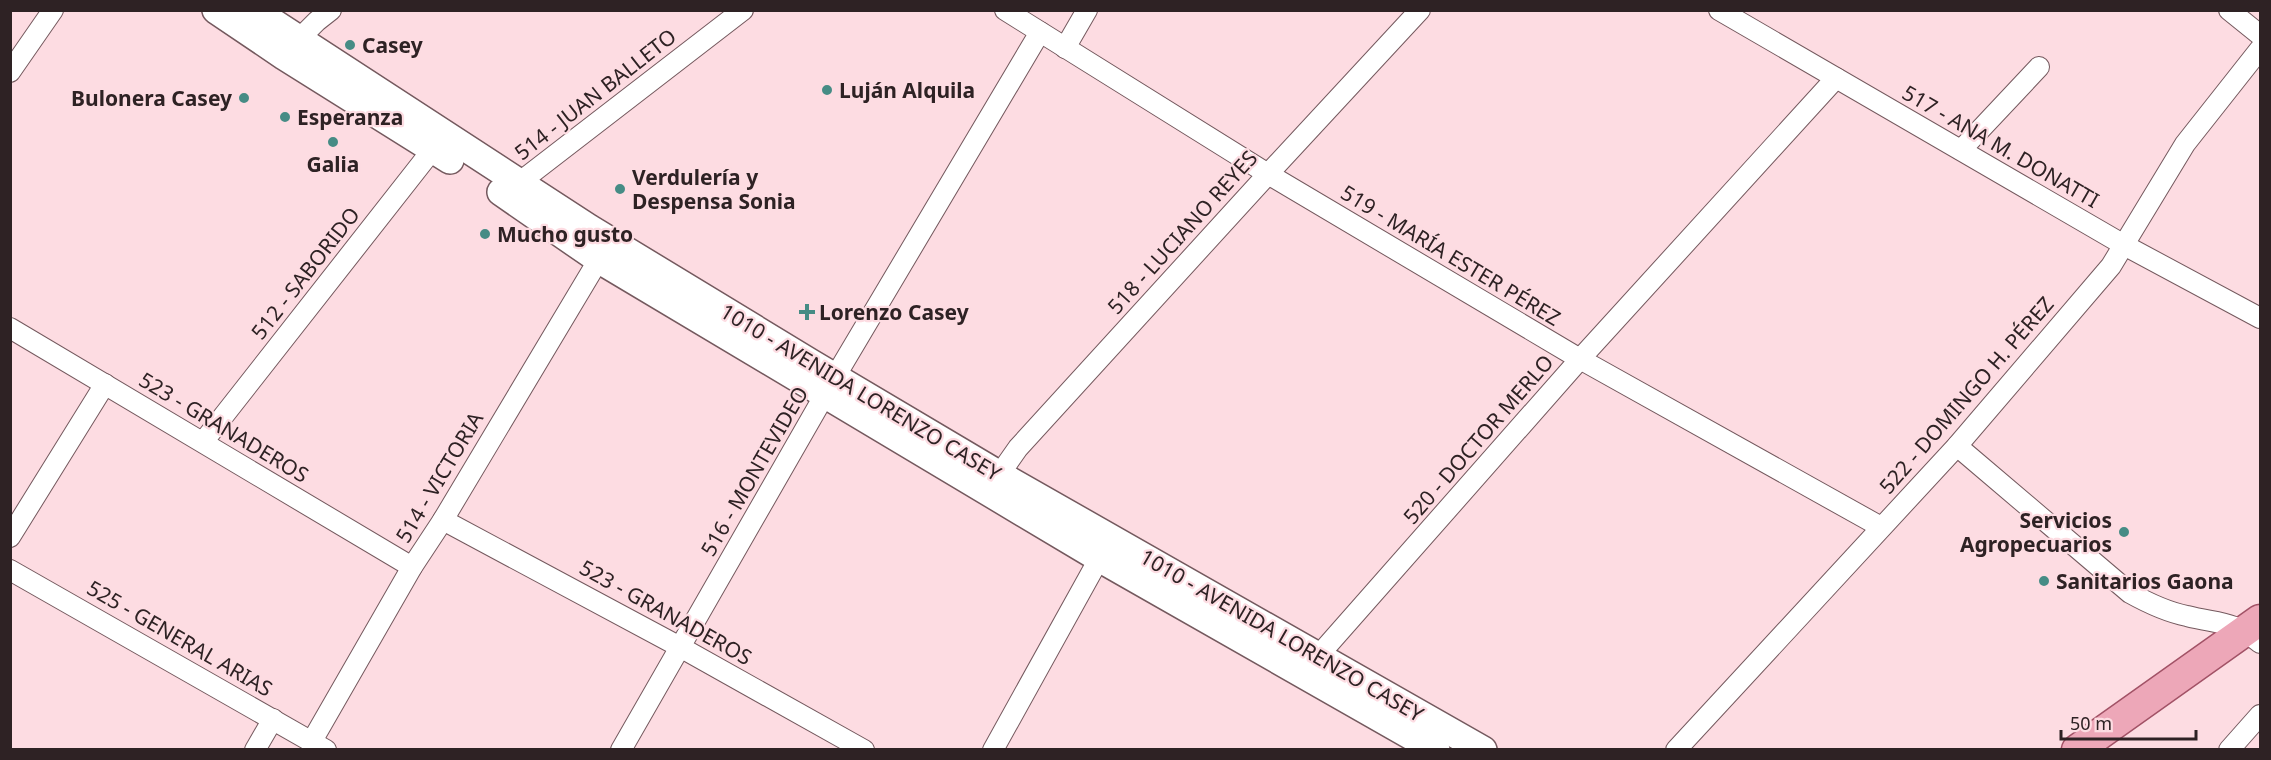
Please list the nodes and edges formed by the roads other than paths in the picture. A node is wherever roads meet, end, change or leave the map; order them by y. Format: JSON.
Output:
{"nodes":[{"id":1,"x":53,"y":10,"type":"edge"},
{"id":2,"x":216,"y":10,"type":"edge"},
{"id":3,"x":254,"y":10,"type":"edge"},
{"id":4,"x":331,"y":10,"type":"edge"},
{"id":5,"x":743,"y":10,"type":"edge"},
{"id":6,"x":1005,"y":10,"type":"edge"},
{"id":7,"x":1087,"y":10,"type":"edge"},
{"id":8,"x":1420,"y":10,"type":"edge"},
{"id":9,"x":1719,"y":10,"type":"edge"},
{"id":10,"x":2229,"y":10,"type":"edge"},
{"id":11,"x":1040,"y":32,"type":"junction"},
{"id":12,"x":2260,"y":36,"type":"edge"},
{"id":13,"x":290,"y":48,"type":"junction"},
{"id":14,"x":1065,"y":48,"type":"junction"},
{"id":15,"x":2260,"y":49,"type":"edge"},
{"id":16,"x":2039,"y":67,"type":"dead end"},
{"id":17,"x":10,"y":72,"type":"edge"},
{"id":18,"x":1836,"y":78,"type":"junction"},
{"id":19,"x":439,"y":142,"type":"junction"},
{"id":20,"x":1961,"y":150,"type":"junction"},
{"id":21,"x":1268,"y":174,"type":"junction"},
{"id":22,"x":515,"y":190,"type":"junction"},
{"id":23,"x":2124,"y":244,"type":"junction"},
{"id":24,"x":604,"y":250,"type":"junction"},
{"id":25,"x":2260,"y":318,"type":"edge"},
{"id":26,"x":10,"y":328,"type":"edge"},
{"id":27,"x":1581,"y":359,"type":"junction"},
{"id":28,"x":105,"y":384,"type":"junction"},
{"id":29,"x":830,"y":386,"type":"junction"},
{"id":30,"x":202,"y":442,"type":"junction"},
{"id":31,"x":1957,"y":446,"type":"junction"},
{"id":32,"x":993,"y":483,"type":"junction"},
{"id":33,"x":443,"y":520,"type":"junction"},
{"id":34,"x":1881,"y":527,"type":"junction"},
{"id":35,"x":10,"y":537,"type":"edge"},
{"id":36,"x":1105,"y":548,"type":"junction"},
{"id":37,"x":412,"y":567,"type":"junction"},
{"id":38,"x":10,"y":570,"type":"edge"},
{"id":39,"x":2256,"y":631,"type":"edge"},
{"id":40,"x":680,"y":646,"type":"junction"},
{"id":41,"x":1312,"y":666,"type":"junction"},
{"id":42,"x":2260,"y":715,"type":"edge"},
{"id":43,"x":273,"y":719,"type":"junction"},
{"id":44,"x":319,"y":746,"type":"edge"},
{"id":45,"x":255,"y":750,"type":"edge"},
{"id":46,"x":621,"y":750,"type":"edge"},
{"id":47,"x":864,"y":750,"type":"edge"},
{"id":48,"x":993,"y":750,"type":"edge"},
{"id":49,"x":1436,"y":750,"type":"edge"},
{"id":50,"x":1483,"y":750,"type":"edge"},
{"id":51,"x":1676,"y":750,"type":"edge"},
{"id":52,"x":2077,"y":750,"type":"edge"},
{"id":53,"x":2229,"y":750,"type":"edge"}],
"edges":[{"from":1,"to":17,"type":"street"},
{"from":2,"to":13,"type":"main road","name":"1010 - AVENIDA LORENZO CASEY"},
{"from":3,"to":13,"type":"main road","name":"1010 - AVENIDA LORENZO CASEY"},
{"from":4,"to":13,"type":"street"},
{"from":5,"to":22,"type":"street","name":"514 - JUAN BALLETO"},
{"from":6,"to":11,"type":"street","name":"519 - MARÍA ESTER PÉREZ"},
{"from":7,"to":14,"type":"street"},
{"from":8,"to":21,"type":"street","name":"518 - LUCIANO REYES"},
{"from":9,"to":18,"type":"street","name":"517 - ANA M. DONATTI"},
{"from":10,"to":12,"type":"street"},
{"from":11,"to":14,"type":"street","name":"519 - MARÍA ESTER PÉREZ"},
{"from":11,"to":29,"type":"street","name":"516 - MONTEVIDEO"},
{"from":13,"to":19,"type":"main road","name":"1010 - AVENIDA LORENZO CASEY"},
{"from":14,"to":21,"type":"street","name":"519 - MARÍA ESTER PÉREZ"},
{"from":15,"to":23,"type":"street","name":"522 - DOMINGO H. PÉREZ"},
{"from":16,"to":20,"type":"street"},
{"from":18,"to":20,"type":"street","name":"517 - ANA M. DONATTI"},
{"from":18,"to":27,"type":"street","name":"520 - DOCTOR MERLO"},
{"from":19,"to":22,"type":"main road","name":"1010 - AVENIDA LORENZO CASEY"},
{"from":19,"to":30,"type":"street","name":"512 - SABORIDO"},
{"from":20,"to":23,"type":"street","name":"517 - ANA M. DONATTI"},
{"from":21,"to":27,"type":"street","name":"519 - MARÍA ESTER PÉREZ"},
{"from":21,"to":32,"type":"street","name":"518 - LUCIANO REYES"},
{"from":22,"to":24,"type":"main road","name":"1010 - AVENIDA LORENZO CASEY"},
{"from":23,"to":25,"type":"street","name":"517 - ANA M. DONATTI"},
{"from":23,"to":31,"type":"street","name":"522 - DOMINGO H. PÉREZ"},
{"from":24,"to":29,"type":"main road","name":"1010 - AVENIDA LORENZO CASEY"},
{"from":24,"to":33,"type":"street","name":"514 - VICTORIA"},
{"from":26,"to":28,"type":"street","name":"523 - GRANADEROS"},
{"from":27,"to":34,"type":"street","name":"519 - MARÍA ESTER PÉREZ"},
{"from":27,"to":41,"type":"street","name":"520 - DOCTOR MERLO"},
{"from":28,"to":30,"type":"street","name":"523 - GRANADEROS"},
{"from":28,"to":35,"type":"street"},
{"from":29,"to":32,"type":"main road","name":"1010 - AVENIDA LORENZO CASEY"},
{"from":29,"to":40,"type":"street","name":"516 - MONTEVIDEO"},
{"from":30,"to":37,"type":"street","name":"523 - GRANADEROS"},
{"from":31,"to":34,"type":"street","name":"522 - DOMINGO H. PÉREZ"},
{"from":31,"to":39,"type":"street"},
{"from":32,"to":36,"type":"main road","name":"1010 - AVENIDA LORENZO CASEY"},
{"from":33,"to":37,"type":"street","name":"514 - VICTORIA"},
{"from":33,"to":40,"type":"street","name":"523 - GRANADEROS"},
{"from":34,"to":51,"type":"street","name":"522 - DOMINGO H. PÉREZ"},
{"from":36,"to":41,"type":"main road","name":"1010 - AVENIDA LORENZO CASEY"},
{"from":36,"to":48,"type":"street"},
{"from":37,"to":44,"type":"street","name":"514 - VICTORIA"},
{"from":38,"to":43,"type":"street","name":"525 - GENERAL ARIAS"},
{"from":39,"to":52,"type":"main road"},
{"from":40,"to":46,"type":"street","name":"516 - MONTEVIDEO"},
{"from":40,"to":47,"type":"street","name":"523 - GRANADEROS"},
{"from":41,"to":49,"type":"main road","name":"1010 - AVENIDA LORENZO CASEY"},
{"from":41,"to":50,"type":"main road","name":"1010 - AVENIDA LORENZO CASEY"},
{"from":42,"to":53,"type":"street"},
{"from":43,"to":44,"type":"street","name":"525 - GENERAL ARIAS"},
{"from":43,"to":45,"type":"street"}]}
